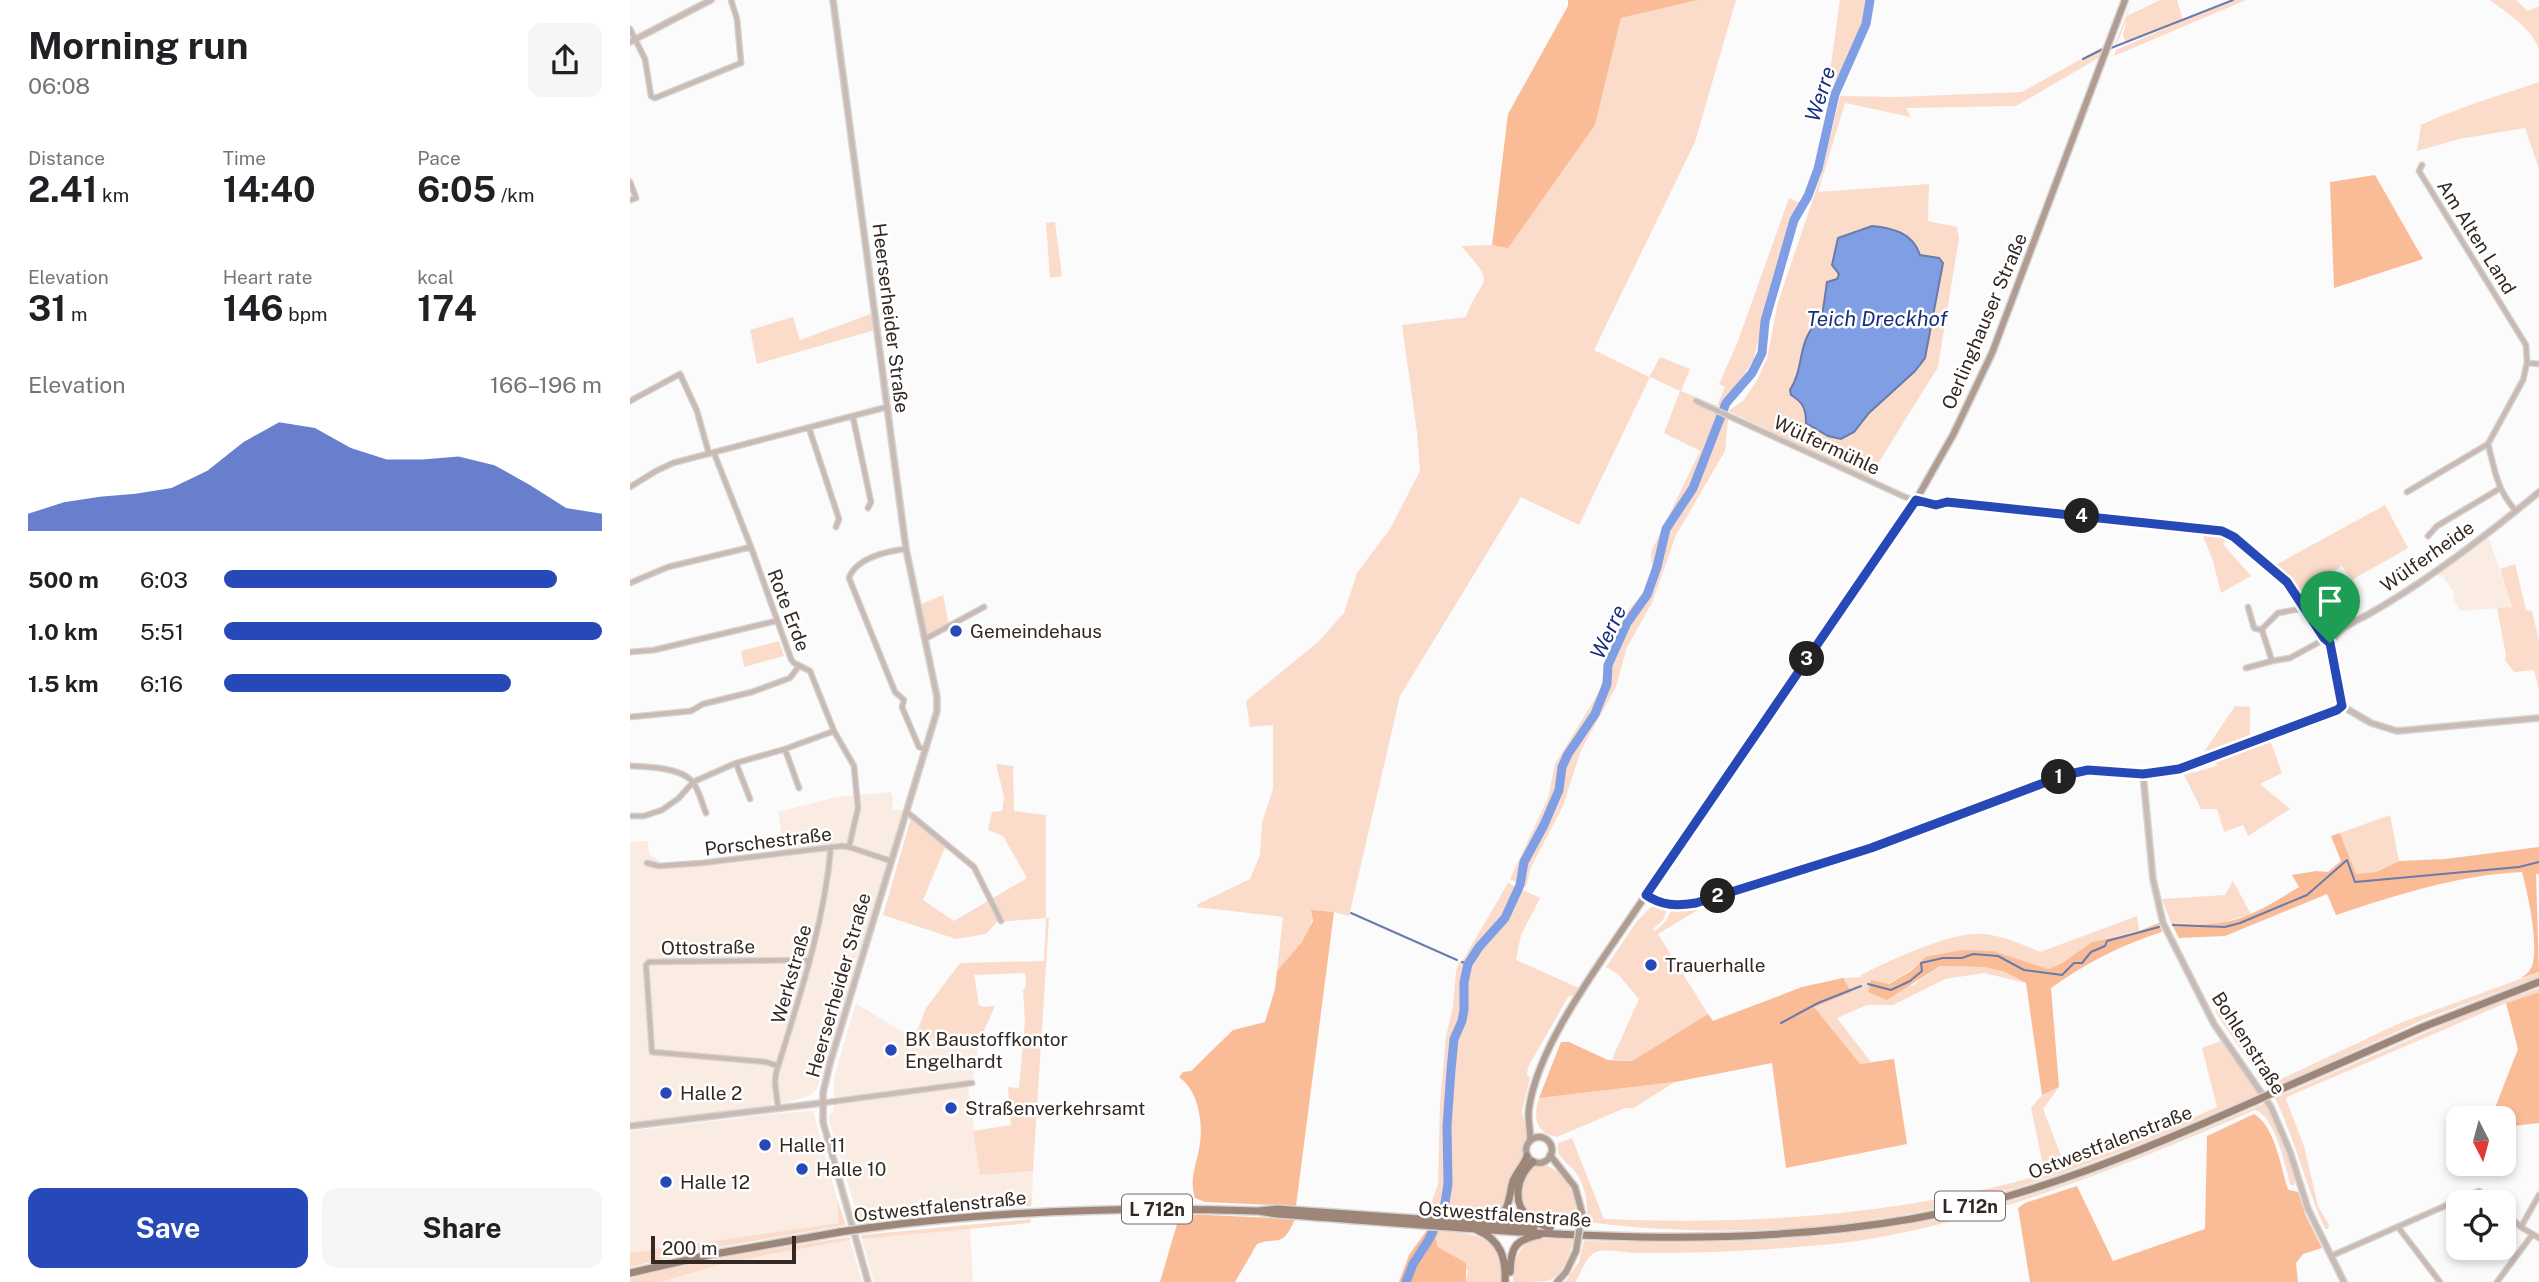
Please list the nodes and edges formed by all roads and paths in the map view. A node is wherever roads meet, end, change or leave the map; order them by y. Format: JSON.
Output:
{"nodes":[{"id":1,"x":711,"y":0,"type":"edge"},
{"id":2,"x":731,"y":0,"type":"edge"},
{"id":3,"x":833,"y":0,"type":"edge"},
{"id":4,"x":2125,"y":0,"type":"edge"},
{"id":5,"x":630,"y":29,"type":"edge"},
{"id":6,"x":633,"y":41,"type":"edge"},
{"id":7,"x":2422,"y":164,"type":"dead end"},
{"id":8,"x":630,"y":182,"type":"edge"},
{"id":9,"x":633,"y":199,"type":"edge"},
{"id":10,"x":2527,"y":363,"type":"junction"},
{"id":11,"x":2539,"y":364,"type":"edge"},
{"id":12,"x":630,"y":401,"type":"edge"},
{"id":13,"x":1696,"y":401,"type":"dead end"},
{"id":14,"x":887,"y":407,"type":"junction"},
{"id":15,"x":853,"y":417,"type":"junction"},
{"id":16,"x":809,"y":428,"type":"junction"},
{"id":17,"x":2488,"y":444,"type":"junction"},
{"id":18,"x":712,"y":454,"type":"junction"},
{"id":19,"x":630,"y":487,"type":"edge"},
{"id":20,"x":2499,"y":489,"type":"junction"},
{"id":21,"x":2407,"y":492,"type":"dead end"},
{"id":22,"x":2539,"y":492,"type":"edge"},
{"id":23,"x":1916,"y":500,"type":"junction"},
{"id":24,"x":868,"y":508,"type":"dead end"},
{"id":25,"x":2516,"y":511,"type":"junction"},
{"id":26,"x":836,"y":527,"type":"dead end"},
{"id":27,"x":2428,"y":536,"type":"dead end"},
{"id":28,"x":751,"y":547,"type":"junction"},
{"id":29,"x":906,"y":549,"type":"junction"},
{"id":30,"x":630,"y":583,"type":"edge"},
{"id":31,"x":984,"y":607,"type":"dead end"},
{"id":32,"x":2248,"y":607,"type":"dead end"},
{"id":33,"x":2305,"y":608,"type":"junction"},
{"id":34,"x":776,"y":621,"type":"junction"},
{"id":35,"x":2258,"y":629,"type":"junction"},
{"id":36,"x":925,"y":639,"type":"junction"},
{"id":37,"x":2328,"y":641,"type":"junction"},
{"id":38,"x":630,"y":652,"type":"edge"},
{"id":39,"x":2272,"y":661,"type":"junction"},
{"id":40,"x":799,"y":666,"type":"junction"},
{"id":41,"x":2246,"y":668,"type":"dead end"},
{"id":42,"x":2342,"y":706,"type":"junction"},
{"id":43,"x":630,"y":717,"type":"edge"},
{"id":44,"x":2539,"y":718,"type":"edge"},
{"id":45,"x":834,"y":731,"type":"junction"},
{"id":46,"x":785,"y":749,"type":"junction"},
{"id":47,"x":926,"y":749,"type":"junction"},
{"id":48,"x":736,"y":763,"type":"junction"},
{"id":49,"x":630,"y":766,"type":"edge"},
{"id":50,"x":2143,"y":774,"type":"junction"},
{"id":51,"x":693,"y":782,"type":"junction"},
{"id":52,"x":799,"y":788,"type":"dead end"},
{"id":53,"x":750,"y":799,"type":"dead end"},
{"id":54,"x":907,"y":812,"type":"junction"},
{"id":55,"x":706,"y":813,"type":"dead end"},
{"id":56,"x":630,"y":816,"type":"edge"},
{"id":57,"x":831,"y":847,"type":"junction"},
{"id":58,"x":849,"y":847,"type":"junction"},
{"id":59,"x":891,"y":861,"type":"junction"},
{"id":60,"x":647,"y":863,"type":"dead end"},
{"id":61,"x":1646,"y":895,"type":"junction"},
{"id":62,"x":1001,"y":921,"type":"dead end"},
{"id":63,"x":810,"y":960,"type":"junction"},
{"id":64,"x":2539,"y":982,"type":"edge"},
{"id":65,"x":778,"y":1066,"type":"junction"},
{"id":66,"x":972,"y":1083,"type":"dead end"},
{"id":67,"x":822,"y":1103,"type":"junction"},
{"id":68,"x":778,"y":1107,"type":"junction"},
{"id":69,"x":630,"y":1126,"type":"edge"},
{"id":70,"x":1530,"y":1126,"type":"junction"},
{"id":71,"x":1539,"y":1137,"type":"junction"},
{"id":72,"x":1530,"y":1141,"type":"junction"},
{"id":73,"x":1548,"y":1158,"type":"junction"},
{"id":74,"x":1530,"y":1159,"type":"junction"},
{"id":75,"x":2539,"y":1195,"type":"edge"},
{"id":76,"x":2446,"y":1206,"type":"edge"},
{"id":77,"x":2516,"y":1223,"type":"edge"},
{"id":78,"x":1467,"y":1225,"type":"junction"},
{"id":79,"x":2398,"y":1227,"type":"junction"},
{"id":80,"x":2521,"y":1227,"type":"junction"},
{"id":81,"x":1550,"y":1230,"type":"junction"},
{"id":82,"x":2532,"y":1235,"type":"junction"},
{"id":83,"x":2539,"y":1238,"type":"edge"},
{"id":84,"x":2333,"y":1255,"type":"junction"},
{"id":85,"x":630,"y":1273,"type":"edge"},
{"id":86,"x":868,"y":1282,"type":"edge"},
{"id":87,"x":1507,"y":1282,"type":"edge"},
{"id":88,"x":1557,"y":1282,"type":"edge"},
{"id":89,"x":2344,"y":1282,"type":"edge"},
{"id":90,"x":2440,"y":1282,"type":"edge"},
{"id":91,"x":2497,"y":1282,"type":"edge"}],
"edges":[{"from":1,"to":6,"type":"street"},
{"from":2,"to":6,"type":"street"},
{"from":3,"to":14,"type":"street","name":"Heerserheider Straße"},
{"from":4,"to":23,"type":"main road","name":"Oerlinghauser Straße"},
{"from":5,"to":6,"type":"street"},
{"from":7,"to":10,"type":"street","name":"Am Alten Land"},
{"from":8,"to":9,"type":"street"},
{"from":10,"to":11,"type":"street"},
{"from":10,"to":17,"type":"street"},
{"from":12,"to":18,"type":"street","name":"Rote Erde"},
{"from":13,"to":23,"type":"street","name":"Wülfermühle"},
{"from":14,"to":15,"type":"street"},
{"from":14,"to":29,"type":"street","name":"Heerserheider Straße"},
{"from":15,"to":16,"type":"street"},
{"from":15,"to":24,"type":"street"},
{"from":16,"to":18,"type":"street"},
{"from":16,"to":26,"type":"street"},
{"from":17,"to":20,"type":"street"},
{"from":17,"to":21,"type":"street"},
{"from":18,"to":19,"type":"street"},
{"from":18,"to":28,"type":"street","name":"Rote Erde"},
{"from":20,"to":25,"type":"street"},
{"from":20,"to":27,"type":"street"},
{"from":22,"to":25,"type":"street","name":"Wülferheide"},
{"from":23,"to":33,"type":"street"},
{"from":23,"to":61,"type":"main road","name":"Oerlinghauser Straße"},
{"from":25,"to":37,"type":"street","name":"Wülferheide"},
{"from":28,"to":30,"type":"street"},
{"from":28,"to":34,"type":"street","name":"Rote Erde"},
{"from":29,"to":36,"type":"street","name":"Heerserheider Straße"},
{"from":29,"to":47,"type":"street"},
{"from":31,"to":36,"type":"street"},
{"from":32,"to":35,"type":"street"},
{"from":33,"to":35,"type":"street"},
{"from":33,"to":37,"type":"street"},
{"from":34,"to":38,"type":"street"},
{"from":34,"to":40,"type":"street","name":"Rote Erde"},
{"from":35,"to":39,"type":"street"},
{"from":36,"to":47,"type":"street","name":"Heerserheider Straße"},
{"from":37,"to":39,"type":"street"},
{"from":37,"to":42,"type":"street"},
{"from":39,"to":41,"type":"street"},
{"from":40,"to":43,"type":"street"},
{"from":40,"to":45,"type":"street","name":"Rote Erde"},
{"from":42,"to":44,"type":"street"},
{"from":42,"to":50,"type":"street"},
{"from":45,"to":46,"type":"street"},
{"from":45,"to":58,"type":"street","name":"Rote Erde"},
{"from":46,"to":48,"type":"street"},
{"from":46,"to":52,"type":"street"},
{"from":47,"to":54,"type":"street","name":"Heerserheider Straße"},
{"from":48,"to":51,"type":"street"},
{"from":48,"to":53,"type":"street"},
{"from":49,"to":51,"type":"street"},
{"from":50,"to":61,"type":"street"},
{"from":50,"to":84,"type":"street","name":"Bohlenstraße"},
{"from":51,"to":55,"type":"street"},
{"from":51,"to":56,"type":"street"},
{"from":54,"to":59,"type":"street","name":"Heerserheider Straße"},
{"from":54,"to":62,"type":"street"},
{"from":57,"to":58,"type":"street","name":"Porschestraße"},
{"from":57,"to":60,"type":"street","name":"Porschestraße"},
{"from":57,"to":63,"type":"street","name":"Werkstraße"},
{"from":58,"to":59,"type":"street","name":"Porschestraße"},
{"from":59,"to":67,"type":"street","name":"Heerserheider Straße"},
{"from":61,"to":70,"type":"main road","name":"Oerlinghauser Straße"},
{"from":63,"to":65,"type":"street","name":"Werkstraße"},
{"from":63,"to":65,"type":"street","name":"Ottostraße"},
{"from":64,"to":81,"type":"main road","name":"Ostwestfalenstraße","number":"L 712n","bridge":true},
{"from":65,"to":68,"type":"street","name":"Werkstraße"},
{"from":66,"to":67,"type":"street"},
{"from":67,"to":68,"type":"street","name":"Heerserheider Straße"},
{"from":67,"to":86,"type":"street"},
{"from":68,"to":69,"type":"street","name":"Heerserheider Straße"},
{"from":70,"to":71,"type":"main road"},
{"from":70,"to":72,"type":"main road","name":"Oerlinghauser Straße"},
{"from":71,"to":72,"type":"main road"},
{"from":71,"to":73,"type":"main road"},
{"from":72,"to":74,"type":"main road"},
{"from":73,"to":74,"type":"main road"},
{"from":73,"to":88,"type":"main road","bridge":true},
{"from":74,"to":78,"type":"main road","number":"L 712n"},
{"from":74,"to":81,"type":"main road"},
{"from":75,"to":80,"type":"street"},
{"from":76,"to":79,"type":"street"},
{"from":77,"to":80,"type":"street"},
{"from":78,"to":81,"type":"main road","name":"Ostwestfalenstraße","number":"L 712n"},
{"from":78,"to":85,"type":"main road","name":"Ostwestfalenstraße","number":"L 712n","bridge":true},
{"from":78,"to":87,"type":"main road","number":"L 712n"},
{"from":79,"to":84,"type":"street"},
{"from":79,"to":90,"type":"street"},
{"from":80,"to":82,"type":"street"},
{"from":81,"to":87,"type":"main road","number":"L 712n"},
{"from":82,"to":83,"type":"street"},
{"from":82,"to":91,"type":"street"},
{"from":84,"to":89,"type":"street","name":"Bohlenstraße"}]}
